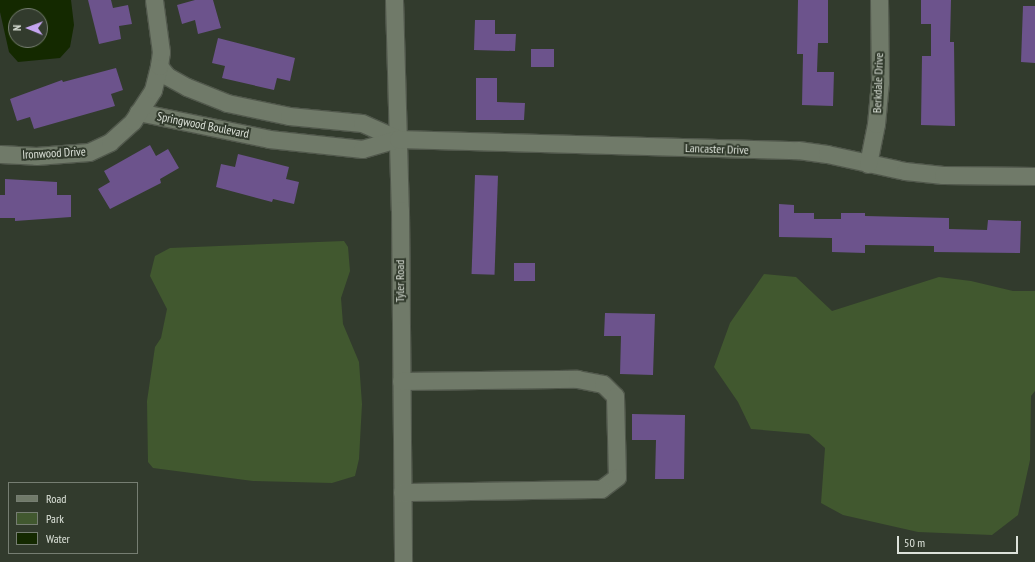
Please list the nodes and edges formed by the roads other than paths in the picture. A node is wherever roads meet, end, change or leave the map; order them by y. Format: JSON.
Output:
{"nodes":[{"id":1,"x":154,"y":0,"type":"edge"},
{"id":2,"x":394,"y":0,"type":"edge"},
{"id":3,"x":879,"y":0,"type":"edge"},
{"id":4,"x":159,"y":66,"type":"junction"},
{"id":5,"x":138,"y":112,"type":"junction"},
{"id":6,"x":274,"y":113,"type":"junction"},
{"id":7,"x":269,"y":139,"type":"junction"},
{"id":8,"x":398,"y":139,"type":"junction"},
{"id":9,"x":0,"y":154,"type":"edge"},
{"id":10,"x":868,"y":164,"type":"junction"},
{"id":11,"x":1035,"y":176,"type":"edge"},
{"id":12,"x":401,"y":381,"type":"junction"},
{"id":13,"x":402,"y":492,"type":"junction"},
{"id":14,"x":403,"y":562,"type":"edge"}],
"edges":[{"from":1,"to":4,"type":"street","name":"Ironwood Drive"},
{"from":2,"to":8,"type":"street","name":"Tyler Road"},
{"from":3,"to":10,"type":"street","name":"Berkdale Drive"},
{"from":4,"to":5,"type":"street","name":"Ironwood Drive"},
{"from":4,"to":6,"type":"street"},
{"from":5,"to":7,"type":"street","name":"Springwood Boulevard"},
{"from":5,"to":9,"type":"street","name":"Ironwood Drive"},
{"from":6,"to":7,"type":"street"},
{"from":6,"to":8,"type":"street"},
{"from":7,"to":8,"type":"street","name":"Springwood Boulevard"},
{"from":8,"to":10,"type":"street","name":"Lancaster Drive"},
{"from":8,"to":12,"type":"street","name":"Tyler Road"},
{"from":10,"to":11,"type":"street","name":"Lancaster Drive"},
{"from":12,"to":13,"type":"street","name":"Tyler Road"},
{"from":12,"to":13,"type":"street"},
{"from":13,"to":14,"type":"street","name":"Tyler Road"}]}
